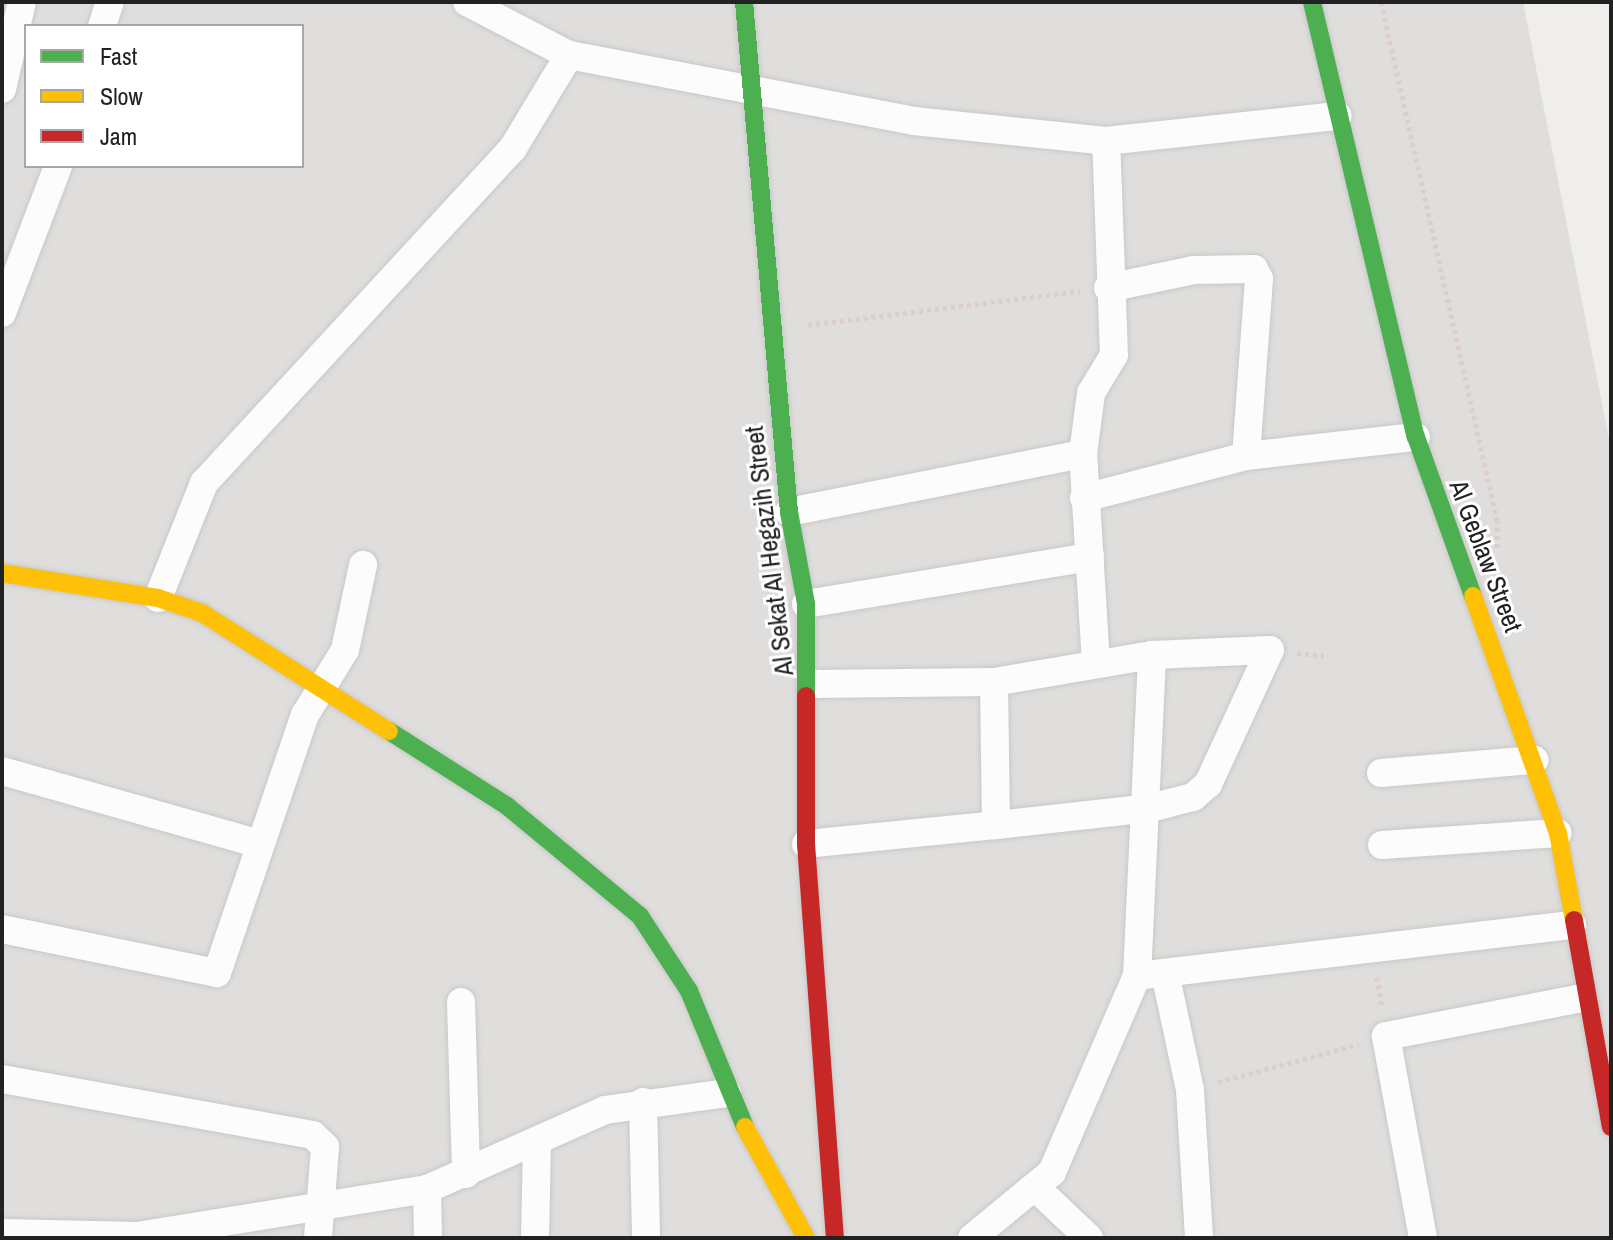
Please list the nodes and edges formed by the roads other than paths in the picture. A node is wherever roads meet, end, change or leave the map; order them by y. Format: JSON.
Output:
{"nodes":[{"id":1,"x":22,"y":2,"type":"edge"},
{"id":2,"x":110,"y":2,"type":"edge"},
{"id":3,"x":467,"y":2,"type":"edge"},
{"id":4,"x":744,"y":2,"type":"edge"},
{"id":5,"x":1312,"y":2,"type":"edge"},
{"id":6,"x":103,"y":24,"type":"edge"},
{"id":7,"x":569,"y":55,"type":"junction"},
{"id":8,"x":2,"y":89,"type":"edge"},
{"id":9,"x":749,"y":90,"type":"junction"},
{"id":10,"x":1338,"y":116,"type":"junction"},
{"id":11,"x":1106,"y":141,"type":"junction"},
{"id":12,"x":57,"y":168,"type":"edge"},
{"id":13,"x":1108,"y":288,"type":"junction"},
{"id":14,"x":2,"y":313,"type":"edge"},
{"id":15,"x":1416,"y":437,"type":"junction"},
{"id":16,"x":1083,"y":454,"type":"junction"},
{"id":17,"x":1246,"y":456,"type":"junction"},
{"id":18,"x":1084,"y":498,"type":"junction"},
{"id":19,"x":789,"y":512,"type":"junction"},
{"id":20,"x":1090,"y":557,"type":"junction"},
{"id":21,"x":363,"y":565,"type":"dead end"},
{"id":22,"x":2,"y":573,"type":"edge"},
{"id":23,"x":158,"y":598,"type":"junction"},
{"id":24,"x":806,"y":604,"type":"junction"},
{"id":25,"x":1152,"y":655,"type":"junction"},
{"id":26,"x":1096,"y":664,"type":"junction"},
{"id":27,"x":994,"y":682,"type":"junction"},
{"id":28,"x":811,"y":684,"type":"junction"},
{"id":29,"x":321,"y":693,"type":"junction"},
{"id":30,"x":1534,"y":760,"type":"junction"},
{"id":31,"x":2,"y":771,"type":"edge"},
{"id":32,"x":1381,"y":773,"type":"dead end"},
{"id":33,"x":1150,"y":808,"type":"junction"},
{"id":34,"x":996,"y":825,"type":"junction"},
{"id":35,"x":1558,"y":833,"type":"junction"},
{"id":36,"x":257,"y":843,"type":"junction"},
{"id":37,"x":806,"y":844,"type":"junction"},
{"id":38,"x":1382,"y":845,"type":"dead end"},
{"id":39,"x":1572,"y":925,"type":"junction"},
{"id":40,"x":2,"y":929,"type":"edge"},
{"id":41,"x":1151,"y":974,"type":"junction"},
{"id":42,"x":1582,"y":998,"type":"junction"},
{"id":43,"x":461,"y":1002,"type":"dead end"},
{"id":44,"x":2,"y":1079,"type":"edge"},
{"id":45,"x":727,"y":1093,"type":"junction"},
{"id":46,"x":643,"y":1102,"type":"junction"},
{"id":47,"x":1611,"y":1127,"type":"edge"},
{"id":48,"x":537,"y":1144,"type":"junction"},
{"id":49,"x":466,"y":1174,"type":"junction"},
{"id":50,"x":1036,"y":1188,"type":"junction"},
{"id":51,"x":427,"y":1189,"type":"junction"},
{"id":52,"x":320,"y":1206,"type":"junction"},
{"id":53,"x":2,"y":1233,"type":"edge"},
{"id":54,"x":318,"y":1238,"type":"edge"},
{"id":55,"x":428,"y":1238,"type":"edge"},
{"id":56,"x":535,"y":1238,"type":"edge"},
{"id":57,"x":646,"y":1238,"type":"edge"},
{"id":58,"x":806,"y":1238,"type":"edge"},
{"id":59,"x":835,"y":1238,"type":"edge"},
{"id":60,"x":972,"y":1238,"type":"edge"},
{"id":61,"x":1089,"y":1238,"type":"edge"},
{"id":62,"x":1199,"y":1238,"type":"edge"},
{"id":63,"x":1423,"y":1238,"type":"edge"}],
"edges":[{"from":1,"to":8,"type":"street"},
{"from":2,"to":6,"type":"street"},
{"from":3,"to":7,"type":"street"},
{"from":4,"to":9,"type":"street","name":"Al Sekat Al Hegazih Street"},
{"from":5,"to":10,"type":"street","name":"Al Geblaw Street"},
{"from":7,"to":9,"type":"street"},
{"from":7,"to":23,"type":"street"},
{"from":9,"to":11,"type":"street"},
{"from":9,"to":19,"type":"street","name":"Al Sekat Al Hegazih Street"},
{"from":10,"to":11,"type":"street"},
{"from":10,"to":15,"type":"street","name":"Al Geblaw Street"},
{"from":11,"to":13,"type":"street"},
{"from":12,"to":14,"type":"street"},
{"from":13,"to":16,"type":"street"},
{"from":13,"to":17,"type":"street"},
{"from":15,"to":17,"type":"street"},
{"from":15,"to":30,"type":"street","name":"Al Geblaw Street"},
{"from":16,"to":18,"type":"street"},
{"from":16,"to":19,"type":"street"},
{"from":17,"to":18,"type":"street"},
{"from":18,"to":20,"type":"street"},
{"from":19,"to":24,"type":"street","name":"Al Sekat Al Hegazih Street"},
{"from":20,"to":24,"type":"street"},
{"from":20,"to":26,"type":"street"},
{"from":21,"to":29,"type":"street"},
{"from":22,"to":23,"type":"street"},
{"from":23,"to":29,"type":"street"},
{"from":24,"to":28,"type":"street","name":"Al Sekat Al Hegazih Street"},
{"from":25,"to":26,"type":"street"},
{"from":25,"to":33,"type":"street"},
{"from":25,"to":33,"type":"street"},
{"from":26,"to":27,"type":"street"},
{"from":27,"to":28,"type":"street"},
{"from":27,"to":34,"type":"street"},
{"from":28,"to":37,"type":"street","name":"Al Sekat Al Hegazih Street"},
{"from":29,"to":36,"type":"street"},
{"from":29,"to":45,"type":"street"},
{"from":30,"to":32,"type":"street"},
{"from":30,"to":35,"type":"street","name":"Al Geblaw Street"},
{"from":31,"to":36,"type":"street"},
{"from":33,"to":34,"type":"street"},
{"from":33,"to":41,"type":"street"},
{"from":34,"to":37,"type":"street"},
{"from":35,"to":38,"type":"street"},
{"from":35,"to":39,"type":"street","name":"Al Geblaw Street"},
{"from":36,"to":40,"type":"street"},
{"from":37,"to":59,"type":"street","name":"Al Sekat Al Hegazih Street"},
{"from":39,"to":41,"type":"street"},
{"from":39,"to":42,"type":"street","name":"Al Geblaw Street"},
{"from":41,"to":50,"type":"street"},
{"from":41,"to":62,"type":"street"},
{"from":42,"to":47,"type":"street","name":"Al Geblaw Street"},
{"from":42,"to":63,"type":"street"},
{"from":43,"to":49,"type":"street"},
{"from":44,"to":52,"type":"street"},
{"from":45,"to":46,"type":"street"},
{"from":45,"to":58,"type":"street"},
{"from":46,"to":48,"type":"street"},
{"from":46,"to":57,"type":"street"},
{"from":48,"to":49,"type":"street"},
{"from":48,"to":56,"type":"street"},
{"from":49,"to":51,"type":"street"},
{"from":50,"to":60,"type":"street"},
{"from":50,"to":61,"type":"street"},
{"from":51,"to":52,"type":"street"},
{"from":51,"to":55,"type":"street"},
{"from":52,"to":53,"type":"street"},
{"from":52,"to":54,"type":"street"}]}
